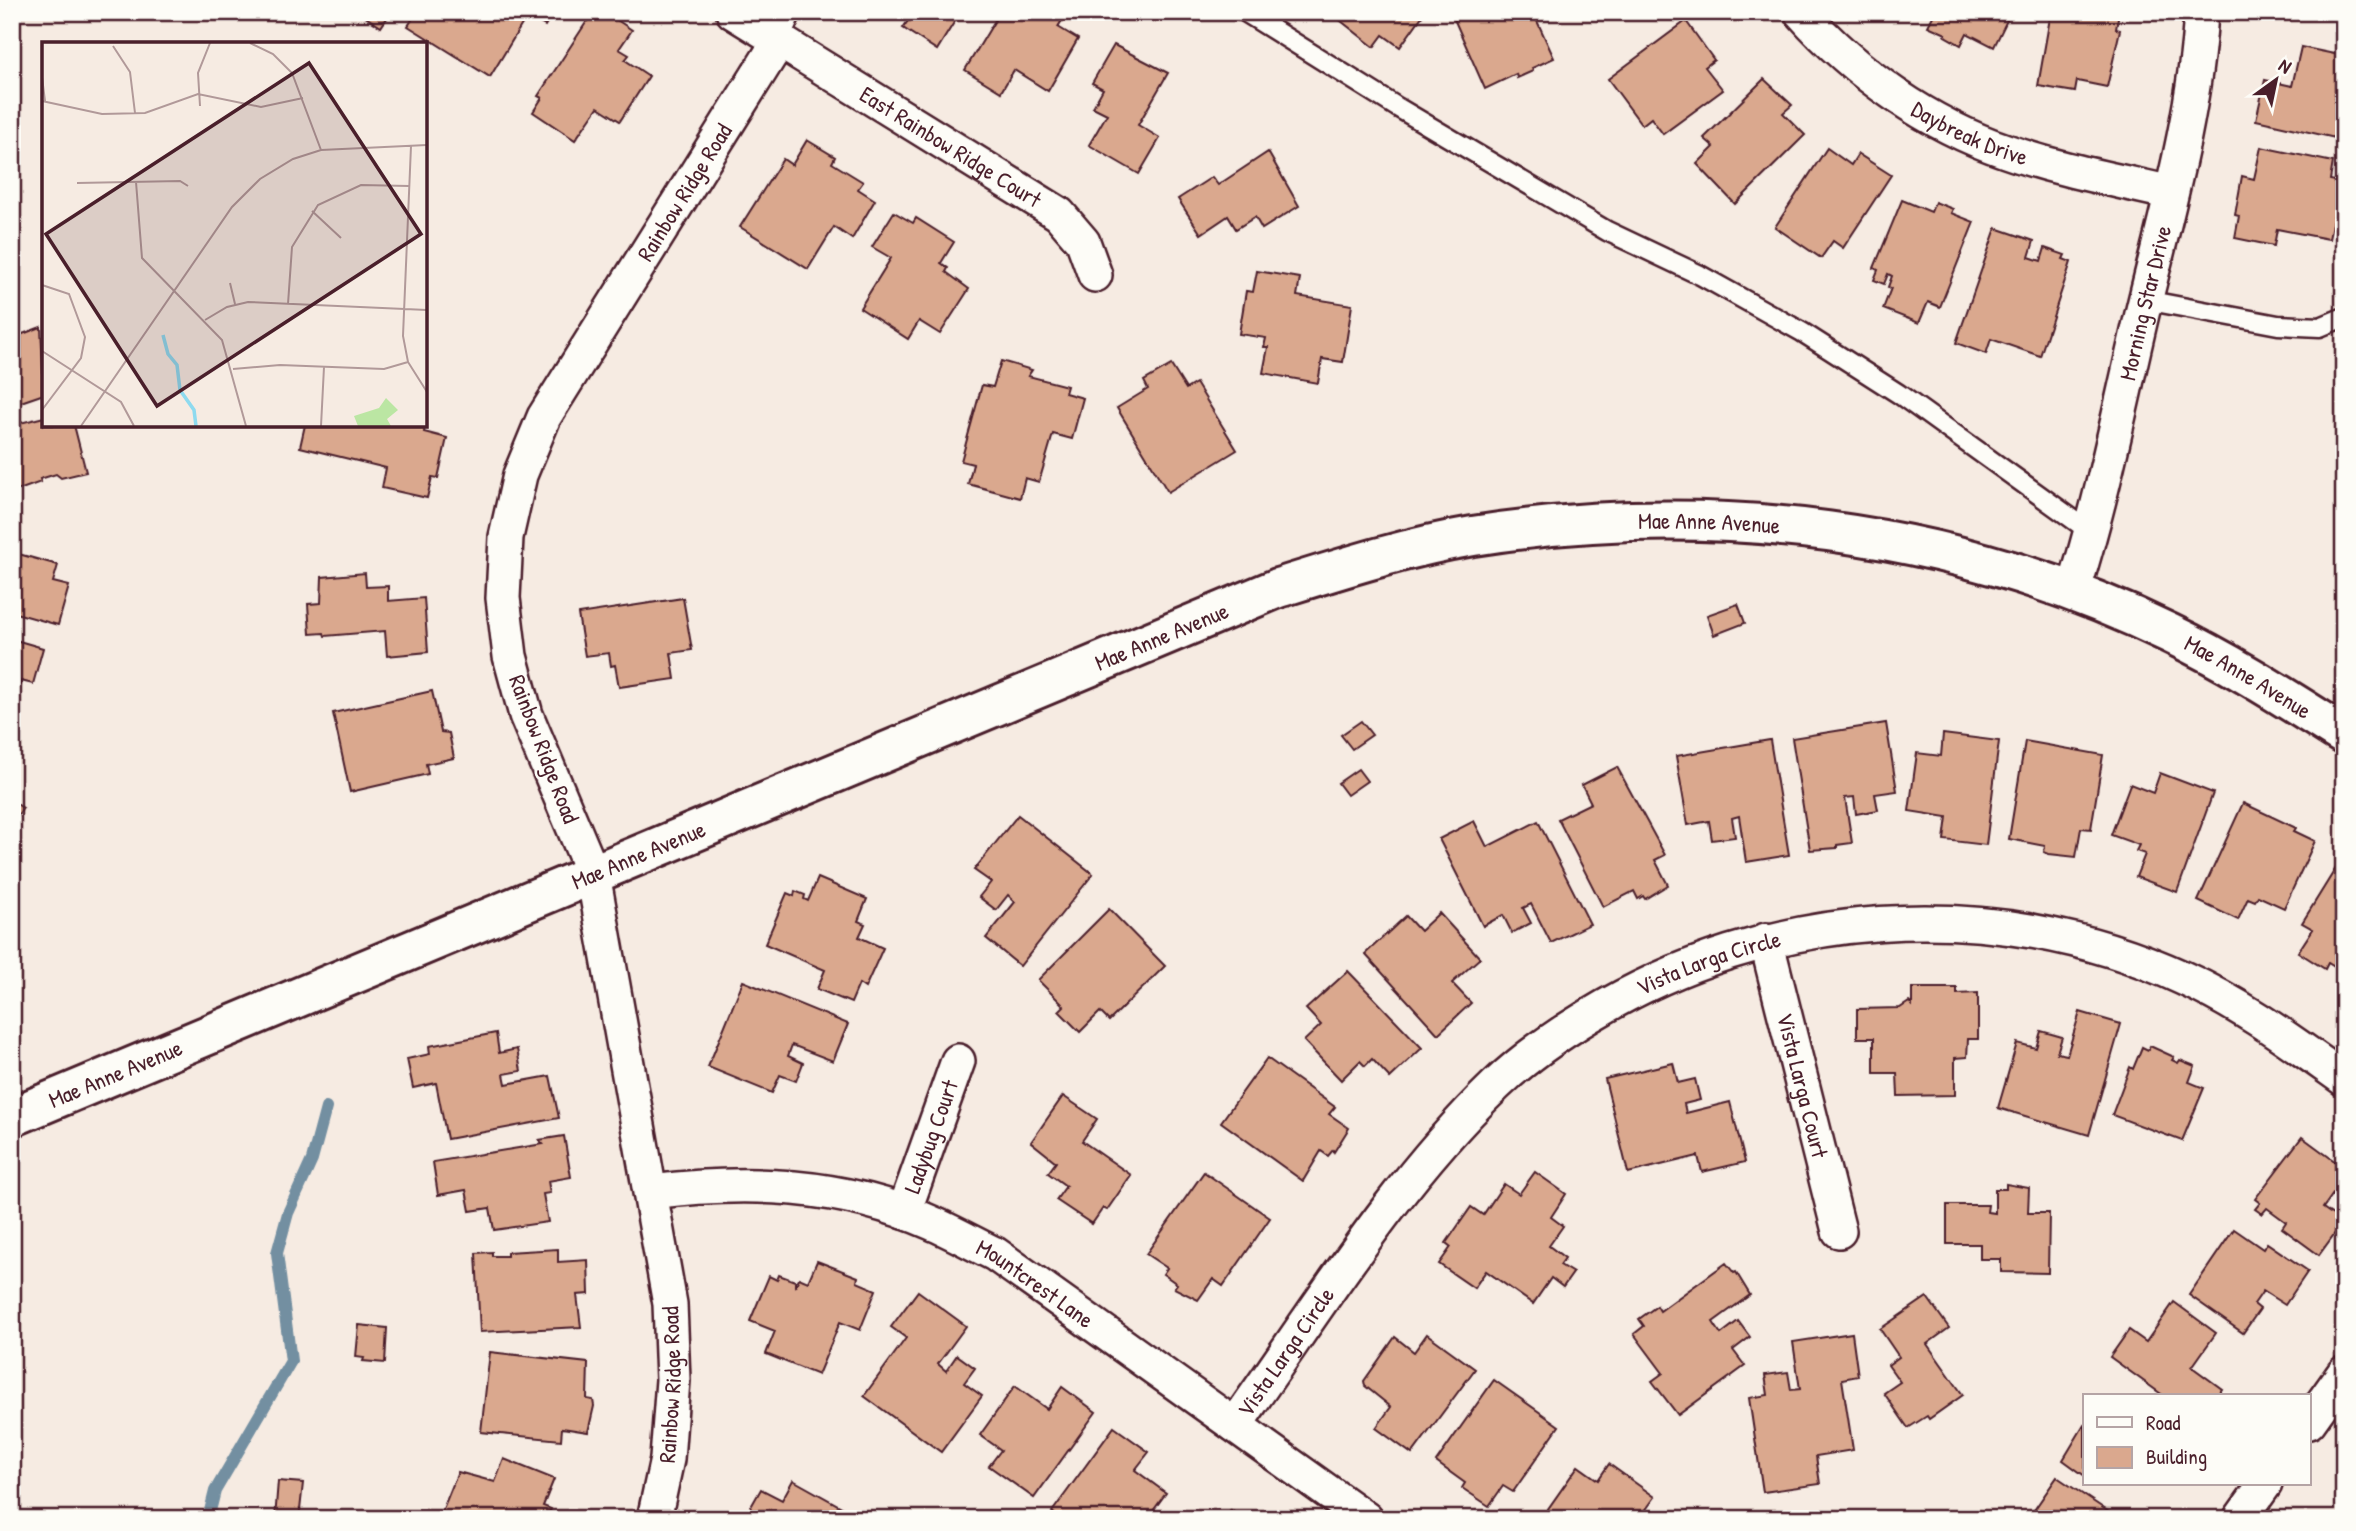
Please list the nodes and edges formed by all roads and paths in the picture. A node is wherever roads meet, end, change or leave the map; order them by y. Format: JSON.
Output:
{"nodes":[{"id":1,"x":733,"y":12,"type":"edge"},
{"id":2,"x":1245,"y":12,"type":"edge"},
{"id":3,"x":1801,"y":12,"type":"edge"},
{"id":4,"x":2202,"y":12,"type":"edge"},
{"id":5,"x":785,"y":26,"type":"edge"},
{"id":6,"x":2171,"y":193,"type":"junction"},
{"id":7,"x":1095,"y":275,"type":"dead end"},
{"id":8,"x":2145,"y":300,"type":"junction"},
{"id":9,"x":2344,"y":317,"type":"edge"},
{"id":10,"x":2092,"y":533,"type":"junction"},
{"id":11,"x":2073,"y":592,"type":"junction"},
{"id":12,"x":2344,"y":735,"type":"edge"},
{"id":13,"x":593,"y":874,"type":"junction"},
{"id":14,"x":1766,"y":940,"type":"junction"},
{"id":15,"x":958,"y":1061,"type":"dead end"},
{"id":16,"x":2344,"y":1079,"type":"edge"},
{"id":17,"x":12,"y":1117,"type":"edge"},
{"id":18,"x":652,"y":1192,"type":"junction"},
{"id":19,"x":904,"y":1212,"type":"junction"},
{"id":20,"x":1839,"y":1231,"type":"dead end"},
{"id":21,"x":2344,"y":1373,"type":"edge"},
{"id":22,"x":2310,"y":1421,"type":"edge"},
{"id":23,"x":1235,"y":1425,"type":"junction"},
{"id":24,"x":2264,"y":1486,"type":"edge"},
{"id":25,"x":654,"y":1519,"type":"edge"},
{"id":26,"x":1366,"y":1519,"type":"edge"},
{"id":27,"x":2240,"y":1519,"type":"edge"}],
"edges":[{"from":1,"to":5,"type":"street","name":"East Rainbow Ridge Court"},
{"from":2,"to":10,"type":"lane"},
{"from":3,"to":6,"type":"street","name":"Daybreak Drive"},
{"from":4,"to":6,"type":"street","name":"Morning Star Drive"},
{"from":5,"to":7,"type":"street","name":"East Rainbow Ridge Court"},
{"from":5,"to":13,"type":"street","name":"Rainbow Ridge Road"},
{"from":6,"to":8,"type":"street","name":"Morning Star Drive"},
{"from":8,"to":9,"type":"lane"},
{"from":8,"to":10,"type":"street","name":"Morning Star Drive"},
{"from":10,"to":11,"type":"street","name":"Morning Star Drive"},
{"from":11,"to":12,"type":"main road","name":"Mae Anne Avenue"},
{"from":11,"to":13,"type":"main road","name":"Mae Anne Avenue"},
{"from":13,"to":17,"type":"main road","name":"Mae Anne Avenue"},
{"from":13,"to":18,"type":"street","name":"Rainbow Ridge Road"},
{"from":14,"to":16,"type":"street","name":"Vista Larga Circle"},
{"from":14,"to":20,"type":"street","name":"Vista Larga Court"},
{"from":14,"to":23,"type":"street","name":"Vista Larga Circle"},
{"from":15,"to":19,"type":"street","name":"Ladybug Court"},
{"from":18,"to":19,"type":"street","name":"Mountcrest Lane"},
{"from":18,"to":25,"type":"street","name":"Rainbow Ridge Road"},
{"from":19,"to":23,"type":"street","name":"Mountcrest Lane"},
{"from":21,"to":22,"type":"street"},
{"from":23,"to":26,"type":"street","name":"Mountcrest Lane"},
{"from":24,"to":27,"type":"street"}]}
